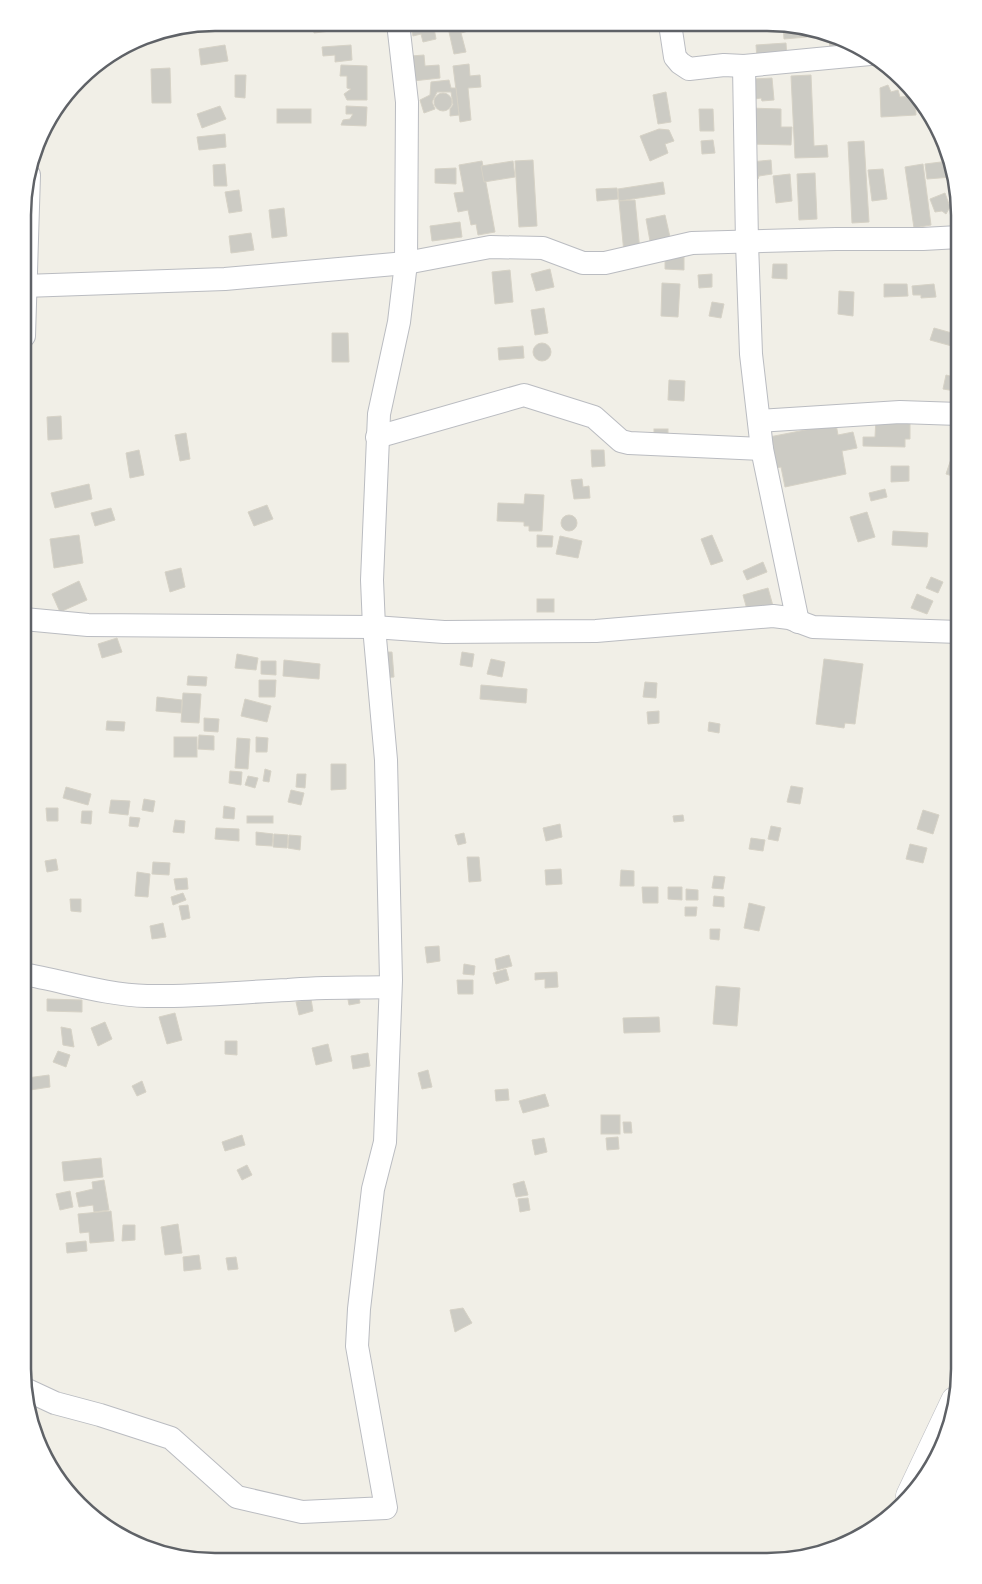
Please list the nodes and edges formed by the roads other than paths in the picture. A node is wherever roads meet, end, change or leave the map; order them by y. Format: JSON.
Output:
{"nodes":[{"id":1,"x":399,"y":31,"type":"edge"},
{"id":2,"x":671,"y":31,"type":"edge"},
{"id":3,"x":858,"y":55,"type":"edge"},
{"id":4,"x":744,"y":66,"type":"junction"},
{"id":5,"x":951,"y":237,"type":"edge"},
{"id":6,"x":747,"y":243,"type":"junction"},
{"id":7,"x":406,"y":263,"type":"junction"},
{"id":8,"x":31,"y":286,"type":"edge"},
{"id":9,"x":951,"y":414,"type":"edge"},
{"id":10,"x":759,"y":421,"type":"junction"},
{"id":11,"x":377,"y":437,"type":"junction"},
{"id":12,"x":762,"y":449,"type":"junction"},
{"id":13,"x":31,"y":620,"type":"edge"},
{"id":14,"x":798,"y":622,"type":"junction"},
{"id":15,"x":374,"y":628,"type":"junction"},
{"id":16,"x":951,"y":632,"type":"edge"},
{"id":17,"x":31,"y":975,"type":"edge"},
{"id":18,"x":390,"y":987,"type":"junction"},
{"id":19,"x":33,"y":1393,"type":"edge"},
{"id":20,"x":937,"y":1439,"type":"edge"},
{"id":21,"x":930,"y":1453,"type":"edge"}],
"edges":[{"from":1,"to":7,"type":"street"},
{"from":2,"to":4,"type":"street"},
{"from":3,"to":4,"type":"street"},
{"from":4,"to":6,"type":"street"},
{"from":5,"to":6,"type":"street"},
{"from":6,"to":7,"type":"street"},
{"from":6,"to":10,"type":"street"},
{"from":7,"to":8,"type":"street"},
{"from":7,"to":11,"type":"street"},
{"from":9,"to":10,"type":"street"},
{"from":10,"to":12,"type":"street"},
{"from":11,"to":12,"type":"street"},
{"from":11,"to":15,"type":"street"},
{"from":12,"to":14,"type":"street"},
{"from":13,"to":15,"type":"street"},
{"from":14,"to":15,"type":"street"},
{"from":14,"to":16,"type":"street"},
{"from":15,"to":18,"type":"street"},
{"from":17,"to":18,"type":"street"},
{"from":18,"to":19,"type":"street"},
{"from":20,"to":21,"type":"street"}]}
